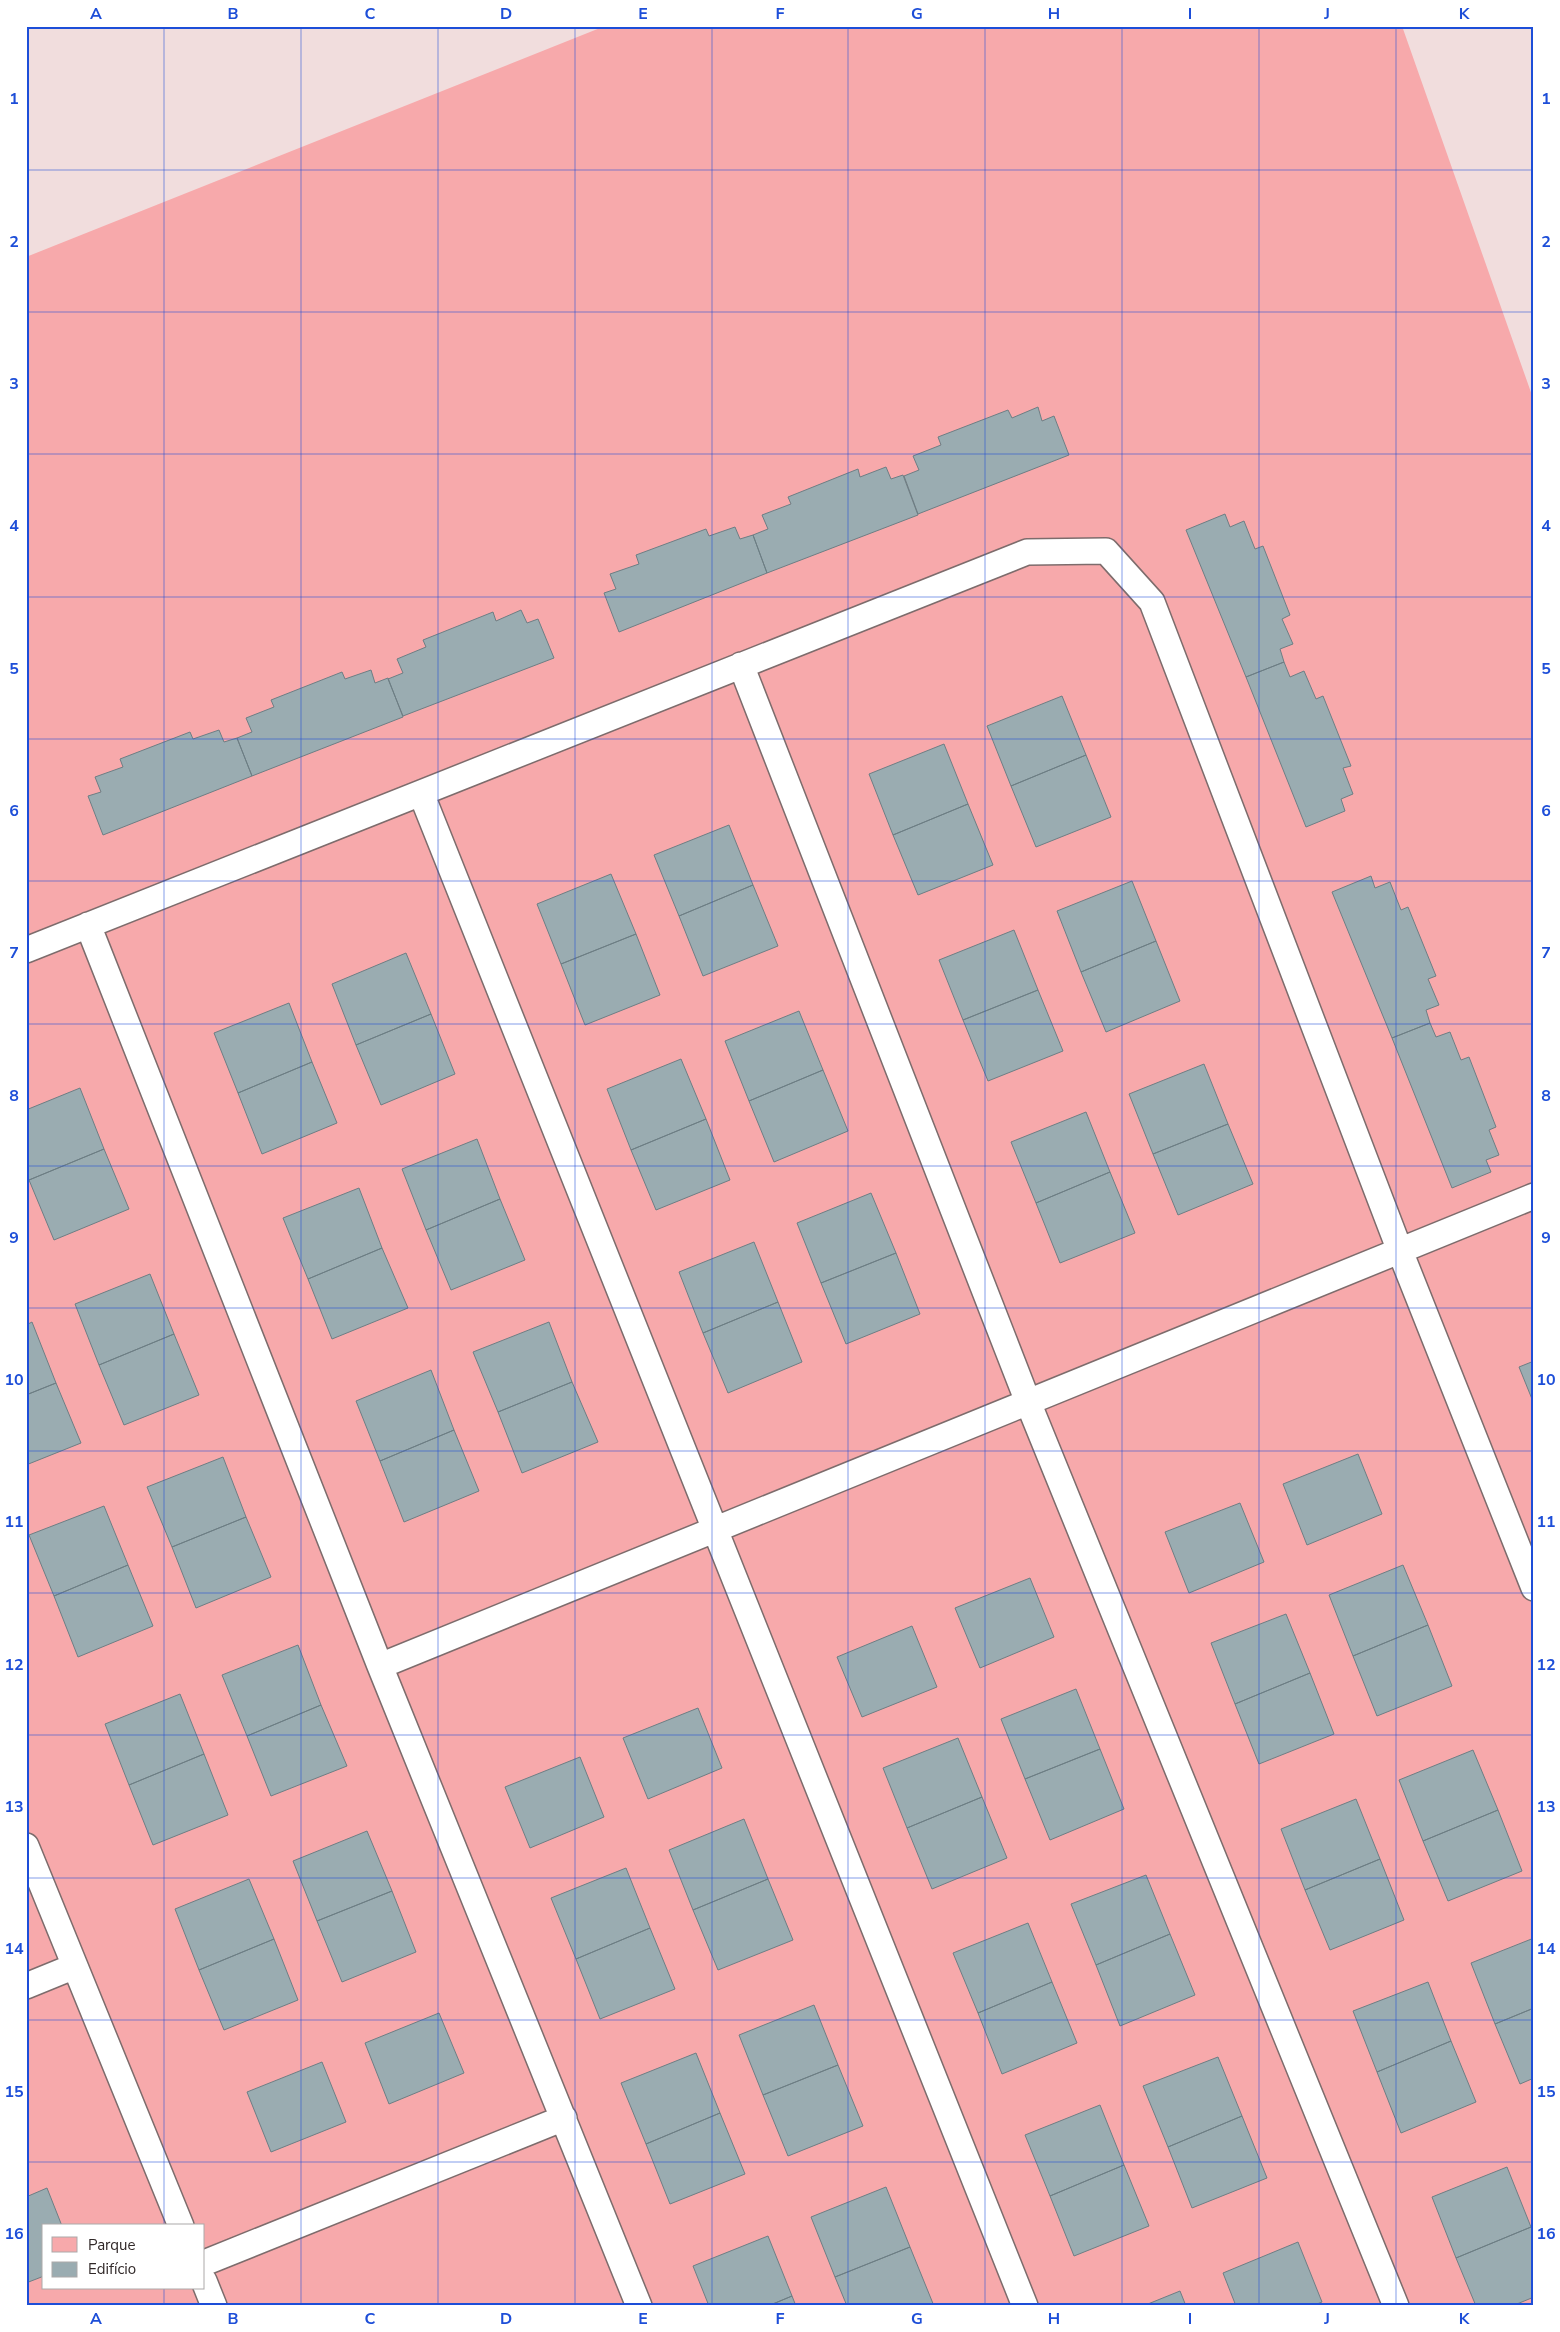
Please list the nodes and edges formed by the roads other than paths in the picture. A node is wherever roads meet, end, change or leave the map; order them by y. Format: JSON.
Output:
{"nodes":[{"id":1,"x":741,"y":666,"type":"junction"},
{"id":2,"x":422,"y":793,"type":"junction"},
{"id":3,"x":88,"y":925,"type":"junction"},
{"id":4,"x":26,"y":950,"type":"edge"},
{"id":5,"x":1534,"y":1196,"type":"edge"},
{"id":6,"x":1400,"y":1251,"type":"junction"},
{"id":7,"x":1028,"y":1402,"type":"junction"},
{"id":8,"x":715,"y":1530,"type":"junction"},
{"id":9,"x":1534,"y":1588,"type":"edge"},
{"id":10,"x":380,"y":1666,"type":"junction"},
{"id":11,"x":26,"y":1846,"type":"edge"},
{"id":12,"x":74,"y":1966,"type":"junction"},
{"id":13,"x":26,"y":1986,"type":"edge"},
{"id":14,"x":564,"y":2118,"type":"junction"},
{"id":15,"x":180,"y":2224,"type":"edge"},
{"id":16,"x":205,"y":2263,"type":"edge"},
{"id":17,"x":205,"y":2284,"type":"edge"},
{"id":18,"x":214,"y":2306,"type":"edge"},
{"id":19,"x":639,"y":2306,"type":"edge"},
{"id":20,"x":1025,"y":2306,"type":"edge"},
{"id":21,"x":1396,"y":2306,"type":"edge"}],
"edges":[{"from":1,"to":2,"type":"lane"},
{"from":1,"to":6,"type":"lane"},
{"from":1,"to":7,"type":"lane"},
{"from":2,"to":3,"type":"lane"},
{"from":2,"to":8,"type":"lane"},
{"from":3,"to":4,"type":"lane"},
{"from":3,"to":10,"type":"lane"},
{"from":5,"to":6,"type":"lane"},
{"from":6,"to":7,"type":"lane"},
{"from":6,"to":9,"type":"lane"},
{"from":7,"to":8,"type":"lane"},
{"from":7,"to":21,"type":"lane"},
{"from":8,"to":10,"type":"lane"},
{"from":8,"to":20,"type":"lane"},
{"from":10,"to":14,"type":"lane"},
{"from":11,"to":12,"type":"lane"},
{"from":12,"to":13,"type":"lane"},
{"from":12,"to":15,"type":"lane"},
{"from":14,"to":16,"type":"lane"},
{"from":14,"to":19,"type":"lane"},
{"from":17,"to":18,"type":"lane"}]}
